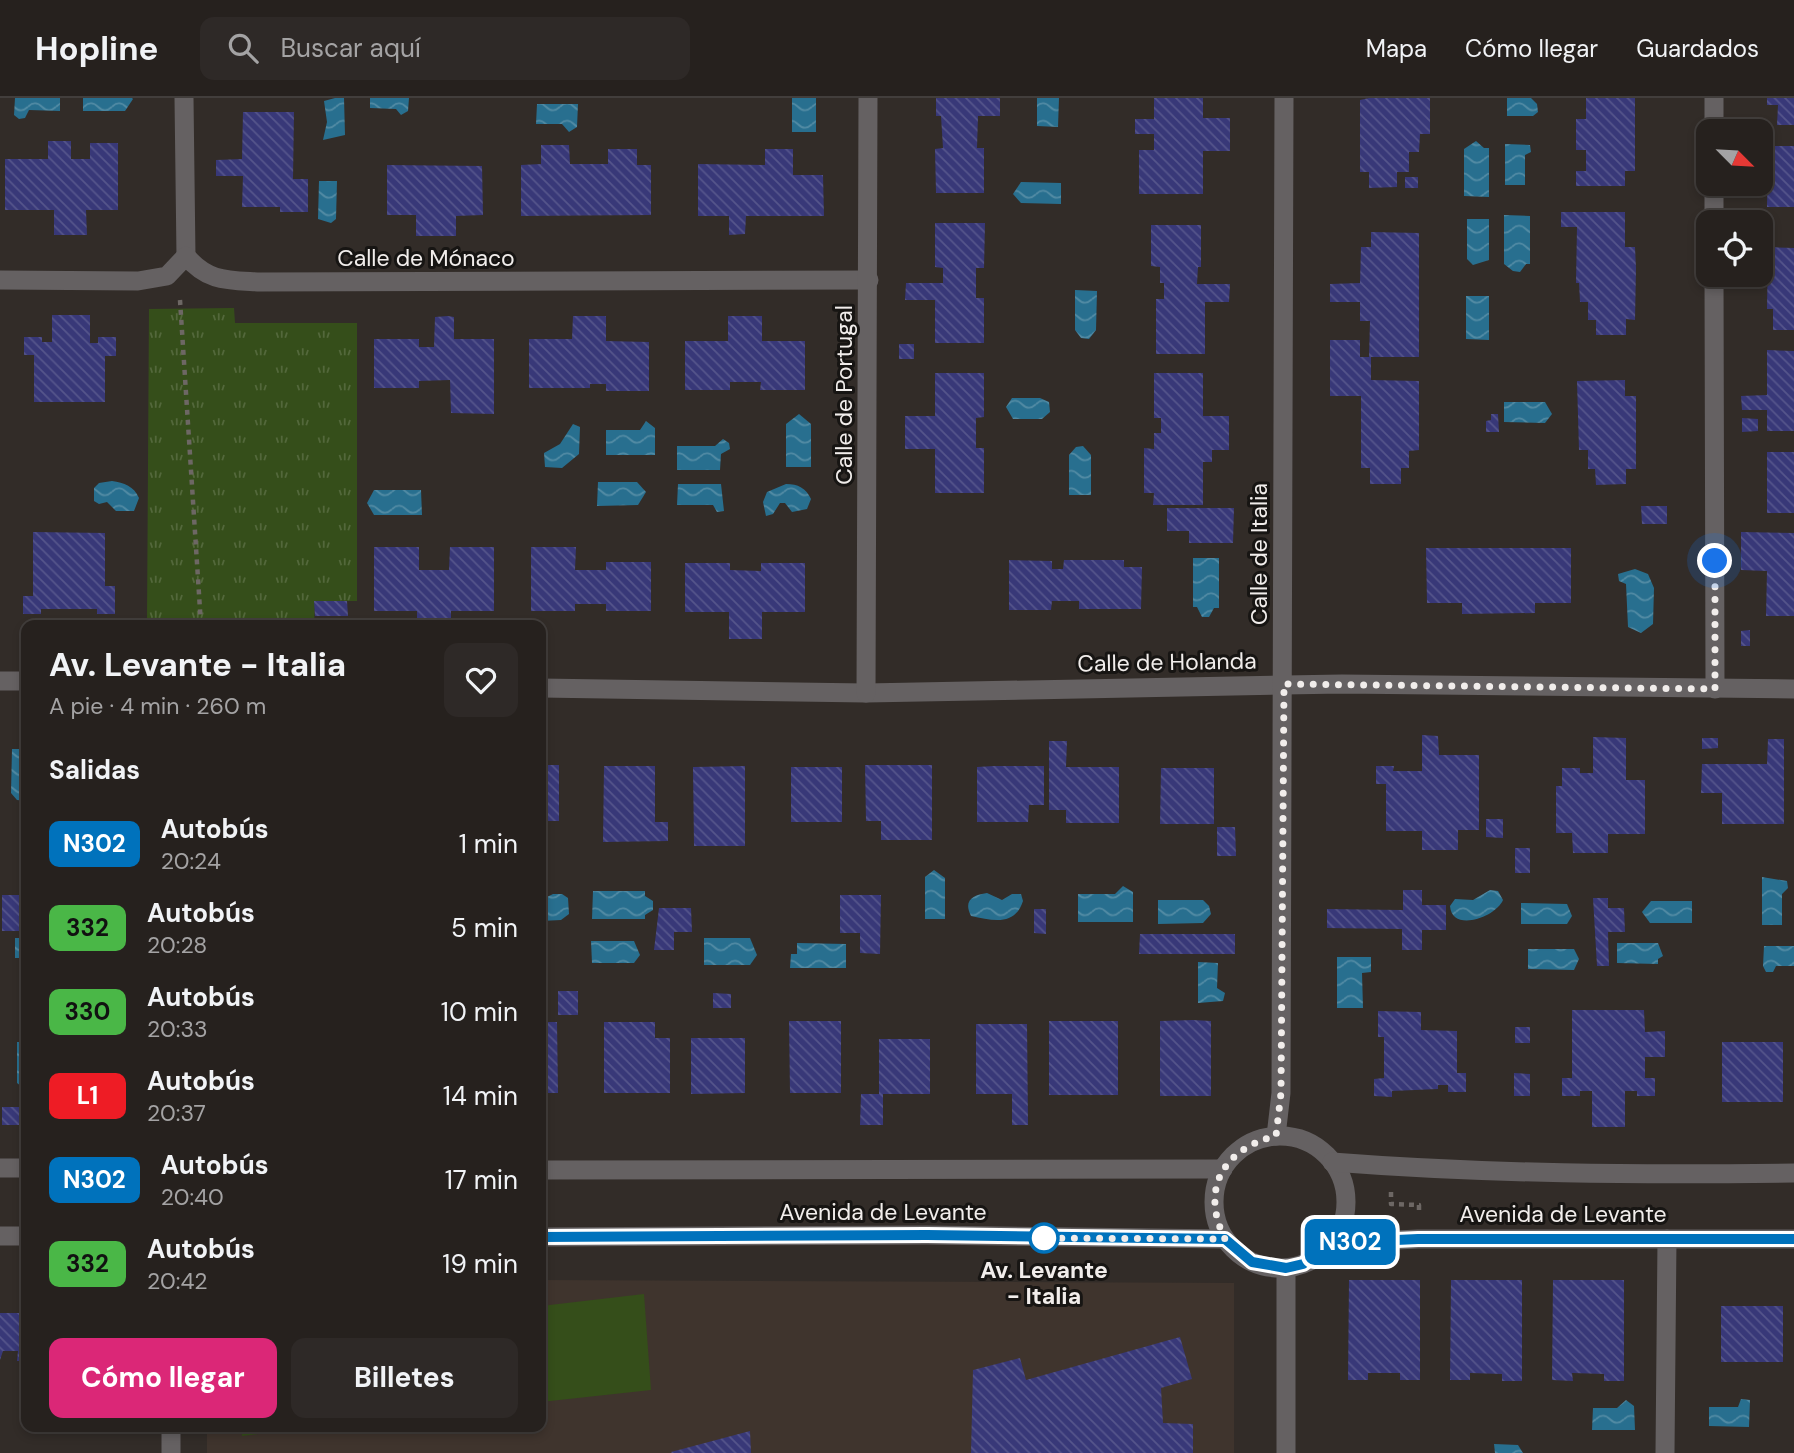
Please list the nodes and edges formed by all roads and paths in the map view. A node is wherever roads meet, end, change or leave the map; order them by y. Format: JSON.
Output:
{"nodes":[{"id":1,"x":184,"y":98,"type":"edge"},
{"id":2,"x":868,"y":98,"type":"edge"},
{"id":3,"x":1284,"y":98,"type":"edge"},
{"id":4,"x":1714,"y":98,"type":"edge"},
{"id":5,"x":1714,"y":119,"type":"edge"},
{"id":6,"x":186,"y":256,"type":"junction"},
{"id":7,"x":0,"y":280,"type":"edge"},
{"id":8,"x":869,"y":280,"type":"junction"},
{"id":9,"x":1714,"y":287,"type":"edge"},
{"id":10,"x":180,"y":300,"type":"dead end"},
{"id":11,"x":201,"y":620,"type":"edge"},
{"id":12,"x":0,"y":681,"type":"edge"},
{"id":13,"x":21,"y":681,"type":"edge"},
{"id":14,"x":1284,"y":684,"type":"junction"},
{"id":15,"x":546,"y":688,"type":"edge"},
{"id":16,"x":1715,"y":689,"type":"junction"},
{"id":17,"x":1794,"y":689,"type":"edge"},
{"id":18,"x":866,"y":693,"type":"junction"},
{"id":19,"x":1276,"y":1136,"type":"junction"},
{"id":20,"x":1332,"y":1162,"type":"junction"},
{"id":21,"x":1391,"y":1167,"type":"junction"},
{"id":22,"x":0,"y":1168,"type":"edge"},
{"id":23,"x":21,"y":1168,"type":"edge"},
{"id":24,"x":1223,"y":1168,"type":"junction"},
{"id":25,"x":546,"y":1170,"type":"edge"},
{"id":26,"x":1794,"y":1173,"type":"edge"},
{"id":27,"x":0,"y":1236,"type":"edge"},
{"id":28,"x":21,"y":1236,"type":"edge"},
{"id":29,"x":546,"y":1237,"type":"edge"},
{"id":30,"x":1225,"y":1239,"type":"junction"},
{"id":31,"x":1418,"y":1239,"type":"junction"},
{"id":32,"x":1667,"y":1239,"type":"junction"},
{"id":33,"x":1794,"y":1239,"type":"edge"},
{"id":34,"x":1332,"y":1243,"type":"junction"},
{"id":35,"x":1286,"y":1268,"type":"junction"},
{"id":36,"x":171,"y":1432,"type":"edge"},
{"id":37,"x":171,"y":1453,"type":"edge"},
{"id":38,"x":1286,"y":1453,"type":"edge"},
{"id":39,"x":1665,"y":1453,"type":"edge"}],
"edges":[{"from":1,"to":6,"type":"street"},
{"from":2,"to":8,"type":"street","name":"Calle de Portugal"},
{"from":3,"to":14,"type":"street","name":"Calle de Italia"},
{"from":4,"to":5,"type":"street"},
{"from":6,"to":7,"type":"street"},
{"from":6,"to":8,"type":"street","name":"Calle de Mónaco"},
{"from":8,"to":18,"type":"street","name":"Calle de Portugal"},
{"from":9,"to":16,"type":"street"},
{"from":10,"to":11,"type":"path"},
{"from":12,"to":13,"type":"street"},
{"from":14,"to":16,"type":"street","name":"Calle de Holanda"},
{"from":14,"to":18,"type":"street","name":"Calle de Holanda"},
{"from":14,"to":19,"type":"street","name":"Calle de Italia"},
{"from":15,"to":18,"type":"street","name":"Calle de Holanda"},
{"from":16,"to":17,"type":"street","name":"Calle de Holanda"},
{"from":19,"to":20,"type":"street"},
{"from":19,"to":24,"type":"street"},
{"from":20,"to":21,"type":"street","name":"Avenida de Levante"},
{"from":20,"to":34,"type":"street"},
{"from":21,"to":26,"type":"street","name":"Avenida de Levante"},
{"from":21,"to":31,"type":"path"},
{"from":22,"to":23,"type":"street"},
{"from":24,"to":25,"type":"street","name":"Avenida de Levante"},
{"from":24,"to":30,"type":"street"},
{"from":27,"to":28,"type":"street"},
{"from":29,"to":30,"type":"street","name":"Avenida de Levante"},
{"from":30,"to":35,"type":"street"},
{"from":31,"to":32,"type":"street","name":"Avenida de Levante"},
{"from":31,"to":34,"type":"street","name":"Avenida de Levante"},
{"from":32,"to":33,"type":"street","name":"Avenida de Levante"},
{"from":32,"to":39,"type":"street"},
{"from":34,"to":35,"type":"street"},
{"from":35,"to":38,"type":"street"},
{"from":36,"to":37,"type":"street"}]}
